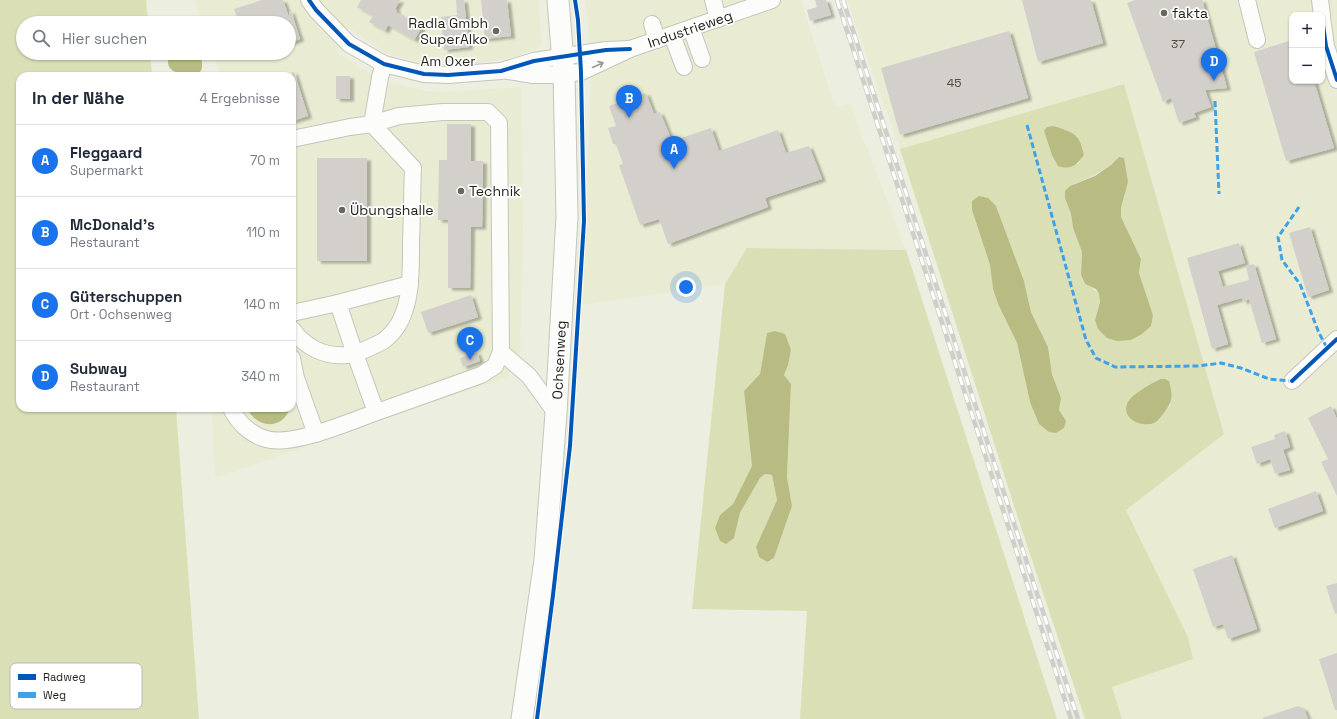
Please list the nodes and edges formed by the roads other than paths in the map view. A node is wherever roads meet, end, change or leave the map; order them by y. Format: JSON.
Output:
{"nodes":[{"id":1,"x":309,"y":0,"type":"edge"},
{"id":2,"x":558,"y":0,"type":"edge"},
{"id":3,"x":713,"y":0,"type":"edge"},
{"id":4,"x":772,"y":0,"type":"edge"},
{"id":5,"x":1247,"y":0,"type":"edge"},
{"id":6,"x":1320,"y":0,"type":"edge"},
{"id":7,"x":1322,"y":12,"type":"edge"},
{"id":8,"x":718,"y":19,"type":"junction"},
{"id":9,"x":652,"y":24,"type":"dead end"},
{"id":10,"x":691,"y":28,"type":"junction"},
{"id":11,"x":672,"y":35,"type":"junction"},
{"id":12,"x":1325,"y":38,"type":"edge"},
{"id":13,"x":657,"y":40,"type":"junction"},
{"id":14,"x":1257,"y":40,"type":"dead end"},
{"id":15,"x":702,"y":59,"type":"dead end"},
{"id":16,"x":384,"y":64,"type":"junction"},
{"id":17,"x":563,"y":66,"type":"junction"},
{"id":18,"x":684,"y":67,"type":"dead end"},
{"id":19,"x":1337,"y":80,"type":"edge"},
{"id":20,"x":372,"y":124,"type":"junction"},
{"id":21,"x":296,"y":138,"type":"edge"},
{"id":22,"x":410,"y":284,"type":"junction"},
{"id":23,"x":338,"y":303,"type":"junction"},
{"id":24,"x":296,"y":312,"type":"edge"},
{"id":25,"x":296,"y":333,"type":"edge"},
{"id":26,"x":1337,"y":339,"type":"edge"},
{"id":27,"x":501,"y":352,"type":"junction"},
{"id":28,"x":296,"y":378,"type":"edge"},
{"id":29,"x":1292,"y":381,"type":"dead end"},
{"id":30,"x":233,"y":412,"type":"edge"},
{"id":31,"x":376,"y":412,"type":"junction"},
{"id":32,"x":556,"y":413,"type":"junction"},
{"id":33,"x":316,"y":434,"type":"junction"},
{"id":34,"x":522,"y":719,"type":"edge"}],
"edges":[{"from":1,"to":16,"type":"street","name":"Am Oxer"},
{"from":2,"to":17,"type":"main road","name":"Ochsenweg"},
{"from":3,"to":8,"type":"street"},
{"from":4,"to":8,"type":"street","name":"Industrieweg"},
{"from":5,"to":14,"type":"street"},
{"from":6,"to":7,"type":"street"},
{"from":8,"to":10,"type":"street","name":"Industrieweg"},
{"from":9,"to":13,"type":"street"},
{"from":10,"to":11,"type":"street","name":"Industrieweg"},
{"from":10,"to":15,"type":"street"},
{"from":11,"to":13,"type":"street","name":"Industrieweg"},
{"from":11,"to":18,"type":"street"},
{"from":12,"to":19,"type":"street"},
{"from":13,"to":17,"type":"street","name":"Industrieweg"},
{"from":16,"to":17,"type":"street","name":"Am Oxer"},
{"from":16,"to":20,"type":"street"},
{"from":17,"to":32,"type":"main road","name":"Ochsenweg"},
{"from":20,"to":21,"type":"street"},
{"from":20,"to":22,"type":"street"},
{"from":20,"to":27,"type":"street"},
{"from":22,"to":23,"type":"street"},
{"from":22,"to":25,"type":"street"},
{"from":23,"to":24,"type":"street"},
{"from":23,"to":31,"type":"street"},
{"from":26,"to":29,"type":"street"},
{"from":27,"to":31,"type":"street"},
{"from":27,"to":32,"type":"street"},
{"from":28,"to":33,"type":"street"},
{"from":30,"to":33,"type":"street"},
{"from":31,"to":33,"type":"street"},
{"from":32,"to":34,"type":"main road","name":"Ochsenweg"}]}
